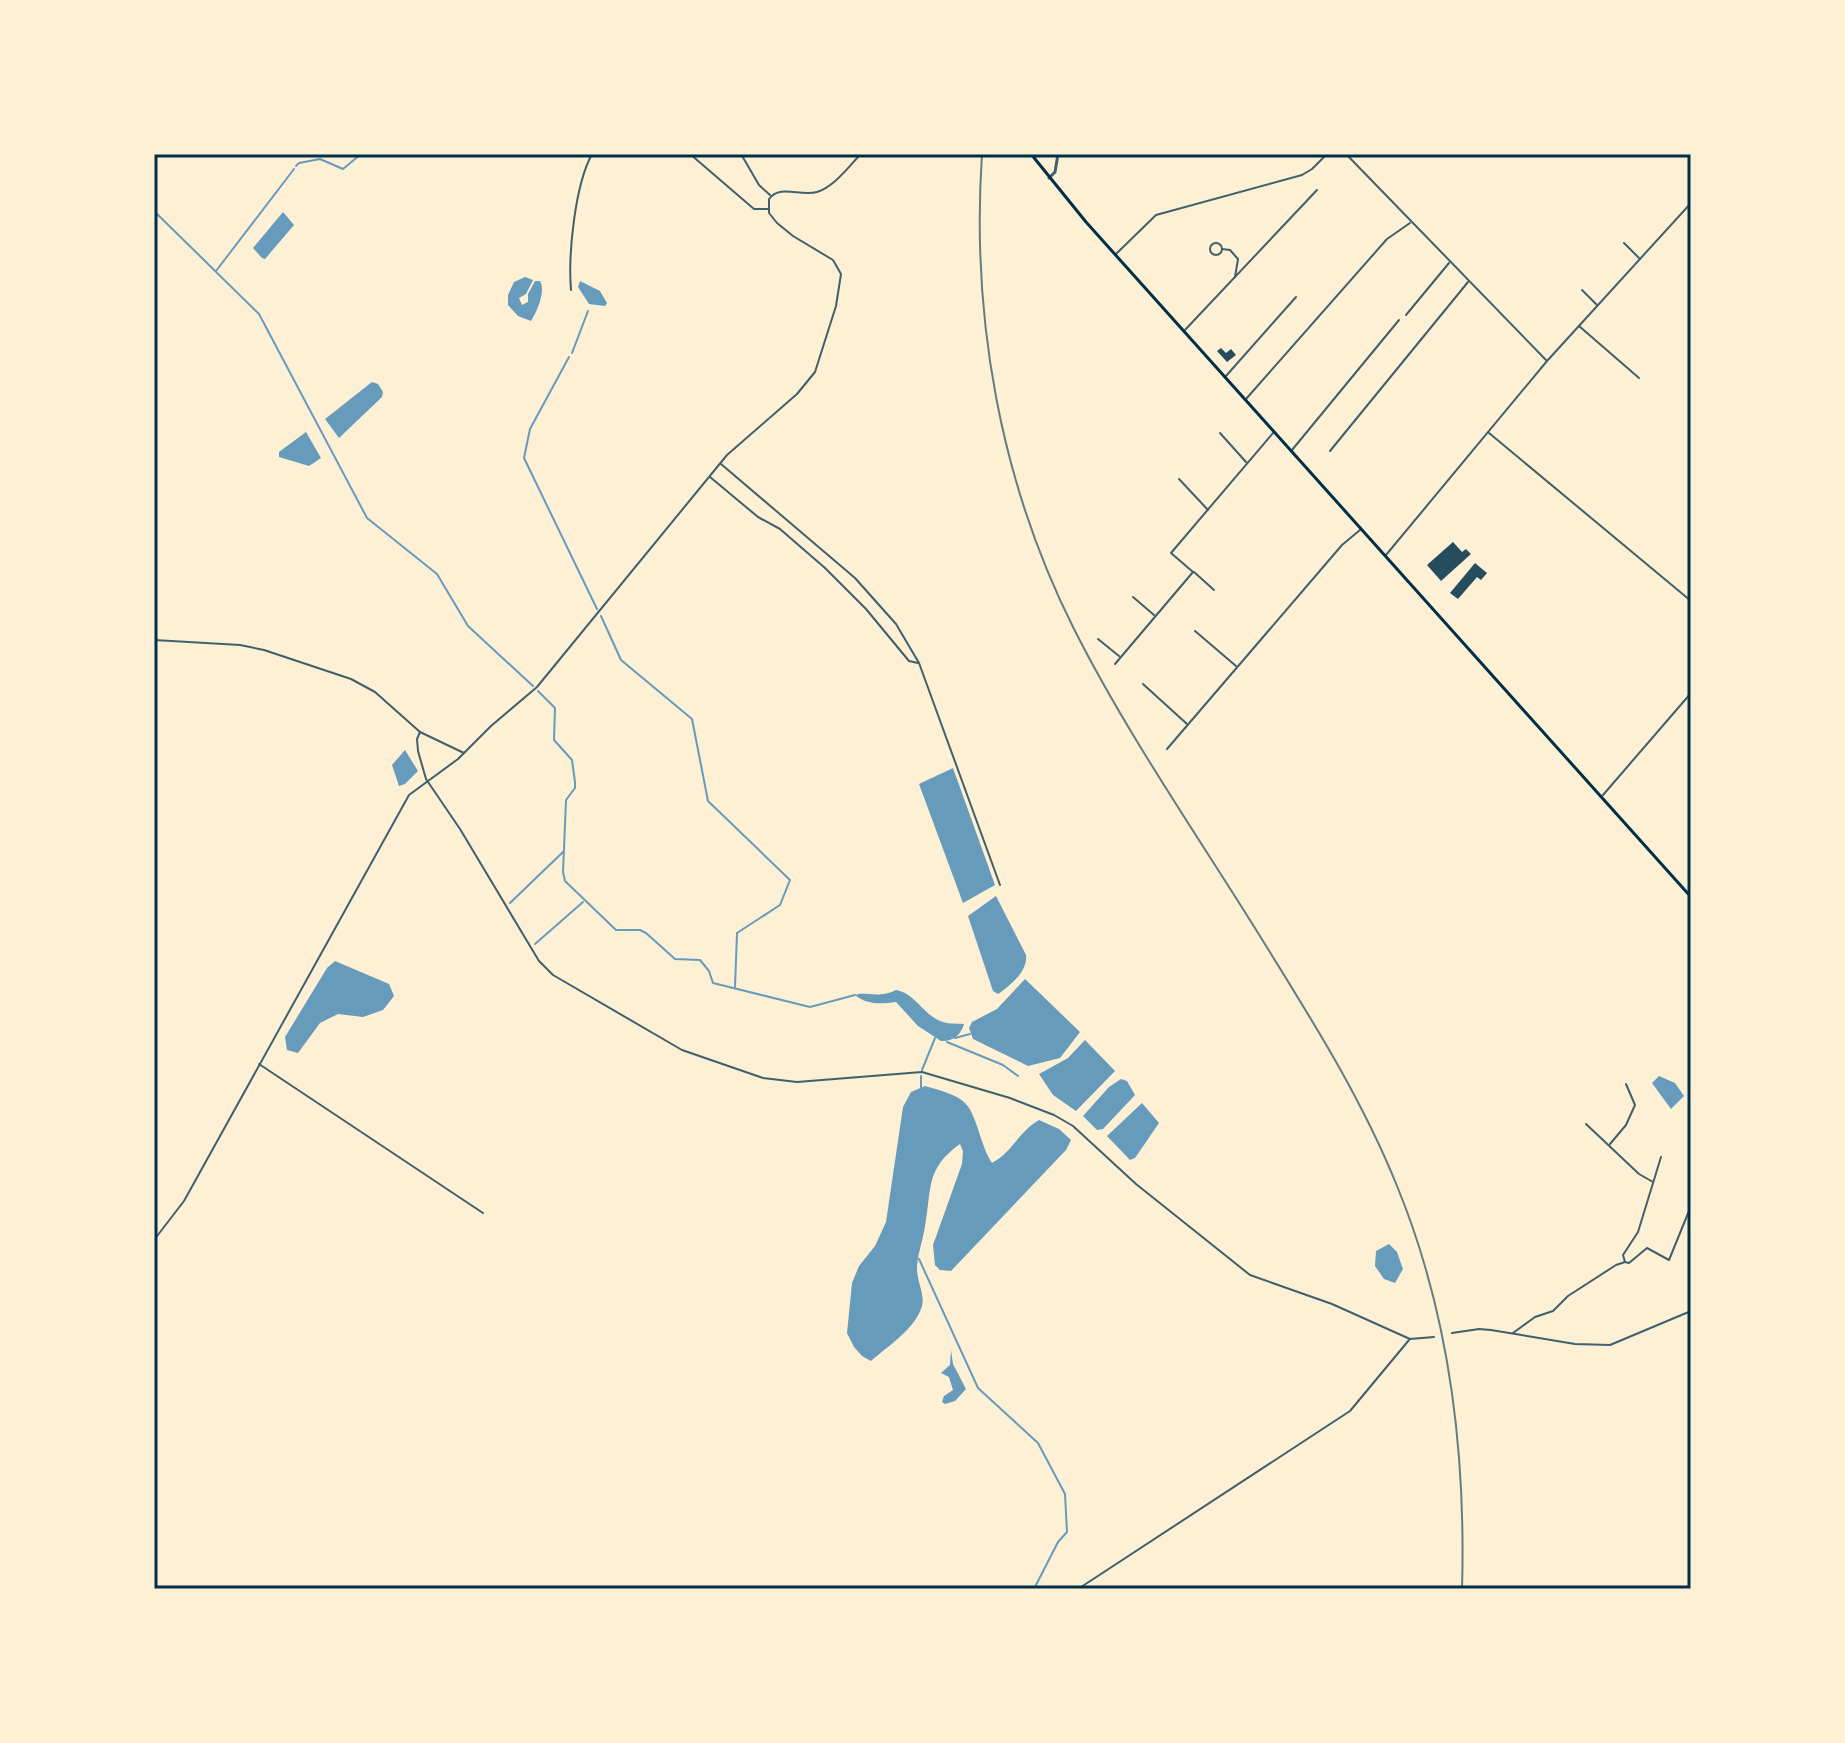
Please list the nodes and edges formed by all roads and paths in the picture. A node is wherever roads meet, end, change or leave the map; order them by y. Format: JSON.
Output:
{"nodes":[{"id":1,"x":592,"y":154,"type":"edge"},
{"id":2,"x":690,"y":154,"type":"edge"},
{"id":3,"x":741,"y":154,"type":"edge"},
{"id":4,"x":861,"y":154,"type":"edge"},
{"id":5,"x":1031,"y":154,"type":"edge"},
{"id":6,"x":1058,"y":154,"type":"edge"},
{"id":7,"x":1327,"y":154,"type":"edge"},
{"id":8,"x":1346,"y":154,"type":"edge"},
{"id":9,"x":695,"y":156,"type":"edge"},
{"id":10,"x":1049,"y":178,"type":"junction"},
{"id":11,"x":1317,"y":190,"type":"dead end"},
{"id":12,"x":771,"y":196,"type":"junction"},
{"id":13,"x":1691,"y":203,"type":"edge"},
{"id":14,"x":768,"y":208,"type":"junction"},
{"id":15,"x":1411,"y":222,"type":"junction"},
{"id":16,"x":1624,"y":243,"type":"dead end"},
{"id":17,"x":1222,"y":249,"type":"dead end"},
{"id":18,"x":1115,"y":255,"type":"junction"},
{"id":19,"x":1640,"y":259,"type":"junction"},
{"id":20,"x":1449,"y":263,"type":"junction"},
{"id":21,"x":1236,"y":278,"type":"junction"},
{"id":22,"x":1469,"y":281,"type":"junction"},
{"id":23,"x":571,"y":290,"type":"dead end"},
{"id":24,"x":1582,"y":290,"type":"dead end"},
{"id":25,"x":1296,"y":297,"type":"dead end"},
{"id":26,"x":1597,"y":305,"type":"junction"},
{"id":27,"x":1406,"y":315,"type":"dead end"},
{"id":28,"x":1399,"y":320,"type":"dead end"},
{"id":29,"x":1578,"y":326,"type":"junction"},
{"id":30,"x":1184,"y":331,"type":"junction"},
{"id":31,"x":1547,"y":361,"type":"junction"},
{"id":32,"x":1225,"y":377,"type":"junction"},
{"id":33,"x":1639,"y":378,"type":"dead end"},
{"id":34,"x":1245,"y":399,"type":"junction"},
{"id":35,"x":1274,"y":432,"type":"junction"},
{"id":36,"x":1488,"y":432,"type":"junction"},
{"id":37,"x":1220,"y":433,"type":"dead end"},
{"id":38,"x":1291,"y":451,"type":"junction"},
{"id":39,"x":1330,"y":451,"type":"dead end"},
{"id":40,"x":1247,"y":463,"type":"junction"},
{"id":41,"x":720,"y":464,"type":"junction"},
{"id":42,"x":709,"y":476,"type":"junction"},
{"id":43,"x":1179,"y":479,"type":"dead end"},
{"id":44,"x":1208,"y":510,"type":"junction"},
{"id":45,"x":1361,"y":529,"type":"junction"},
{"id":46,"x":1386,"y":556,"type":"junction"},
{"id":47,"x":1193,"y":572,"type":"junction"},
{"id":48,"x":1214,"y":590,"type":"dead end"},
{"id":49,"x":1133,"y":597,"type":"dead end"},
{"id":50,"x":1691,"y":601,"type":"edge"},
{"id":51,"x":1155,"y":616,"type":"junction"},
{"id":52,"x":1195,"y":631,"type":"dead end"},
{"id":53,"x":1098,"y":639,"type":"dead end"},
{"id":54,"x":154,"y":640,"type":"edge"},
{"id":55,"x":1120,"y":658,"type":"junction"},
{"id":56,"x":919,"y":663,"type":"junction"},
{"id":57,"x":1115,"y":664,"type":"dead end"},
{"id":58,"x":1237,"y":667,"type":"junction"},
{"id":59,"x":1143,"y":684,"type":"dead end"},
{"id":60,"x":1691,"y":693,"type":"edge"},
{"id":61,"x":1188,"y":725,"type":"junction"},
{"id":62,"x":420,"y":732,"type":"junction"},
{"id":63,"x":1167,"y":749,"type":"dead end"},
{"id":64,"x":464,"y":753,"type":"junction"},
{"id":65,"x":426,"y":779,"type":"junction"},
{"id":66,"x":1600,"y":797,"type":"junction"},
{"id":67,"x":1000,"y":885,"type":"dead end"},
{"id":68,"x":1691,"y":897,"type":"edge"},
{"id":69,"x":258,"y":1063,"type":"junction"},
{"id":70,"x":1626,"y":1084,"type":"dead end"},
{"id":71,"x":1586,"y":1124,"type":"dead end"},
{"id":72,"x":1609,"y":1144,"type":"junction"},
{"id":73,"x":1661,"y":1157,"type":"dead end"},
{"id":74,"x":1654,"y":1183,"type":"junction"},
{"id":75,"x":1691,"y":1206,"type":"edge"},
{"id":76,"x":483,"y":1213,"type":"dead end"},
{"id":77,"x":154,"y":1240,"type":"edge"},
{"id":78,"x":1625,"y":1262,"type":"junction"},
{"id":79,"x":1691,"y":1311,"type":"edge"},
{"id":80,"x":1452,"y":1333,"type":"dead end"},
{"id":81,"x":1512,"y":1333,"type":"junction"},
{"id":82,"x":1434,"y":1337,"type":"dead end"},
{"id":83,"x":1410,"y":1339,"type":"junction"},
{"id":84,"x":1078,"y":1589,"type":"edge"}],
"edges":[{"from":1,"to":23,"type":"street"},
{"from":2,"to":9,"type":"street"},
{"from":3,"to":12,"type":"street"},
{"from":4,"to":12,"type":"street"},
{"from":5,"to":10,"type":"main road"},
{"from":6,"to":10,"type":"street"},
{"from":7,"to":18,"type":"street"},
{"from":8,"to":15,"type":"street"},
{"from":9,"to":14,"type":"street"},
{"from":10,"to":18,"type":"main road"},
{"from":11,"to":21,"type":"street"},
{"from":12,"to":14,"type":"street"},
{"from":13,"to":19,"type":"street"},
{"from":14,"to":41,"type":"street"},
{"from":15,"to":20,"type":"street"},
{"from":15,"to":34,"type":"street"},
{"from":16,"to":19,"type":"street"},
{"from":17,"to":21,"type":"street"},
{"from":18,"to":30,"type":"main road"},
{"from":19,"to":26,"type":"street"},
{"from":20,"to":22,"type":"street"},
{"from":20,"to":27,"type":"street"},
{"from":21,"to":30,"type":"street"},
{"from":22,"to":31,"type":"street"},
{"from":22,"to":39,"type":"street"},
{"from":24,"to":26,"type":"street"},
{"from":25,"to":32,"type":"street"},
{"from":26,"to":29,"type":"street"},
{"from":28,"to":38,"type":"street"},
{"from":29,"to":31,"type":"street"},
{"from":29,"to":33,"type":"street"},
{"from":30,"to":32,"type":"main road"},
{"from":31,"to":36,"type":"street"},
{"from":32,"to":34,"type":"main road"},
{"from":34,"to":35,"type":"main road"},
{"from":35,"to":38,"type":"main road"},
{"from":35,"to":40,"type":"street"},
{"from":36,"to":46,"type":"street"},
{"from":36,"to":50,"type":"street"},
{"from":37,"to":40,"type":"street"},
{"from":38,"to":45,"type":"main road"},
{"from":40,"to":44,"type":"street"},
{"from":41,"to":42,"type":"street"},
{"from":41,"to":56,"type":"street"},
{"from":42,"to":56,"type":"street"},
{"from":42,"to":64,"type":"street"},
{"from":43,"to":44,"type":"street"},
{"from":44,"to":47,"type":"street"},
{"from":45,"to":46,"type":"main road"},
{"from":45,"to":58,"type":"street"},
{"from":46,"to":66,"type":"main road"},
{"from":47,"to":48,"type":"street"},
{"from":47,"to":51,"type":"street"},
{"from":49,"to":51,"type":"street"},
{"from":51,"to":55,"type":"street"},
{"from":52,"to":58,"type":"street"},
{"from":53,"to":55,"type":"street"},
{"from":54,"to":62,"type":"street"},
{"from":55,"to":57,"type":"street"},
{"from":56,"to":67,"type":"street"},
{"from":58,"to":61,"type":"street"},
{"from":59,"to":61,"type":"street"},
{"from":60,"to":66,"type":"street"},
{"from":61,"to":63,"type":"street"},
{"from":62,"to":64,"type":"street"},
{"from":62,"to":65,"type":"street"},
{"from":64,"to":65,"type":"street"},
{"from":65,"to":69,"type":"street"},
{"from":65,"to":83,"type":"street"},
{"from":66,"to":68,"type":"main road"},
{"from":69,"to":76,"type":"street"},
{"from":69,"to":77,"type":"street"},
{"from":70,"to":72,"type":"street"},
{"from":71,"to":72,"type":"street"},
{"from":72,"to":74,"type":"street"},
{"from":73,"to":74,"type":"street"},
{"from":74,"to":78,"type":"street"},
{"from":75,"to":78,"type":"street"},
{"from":78,"to":81,"type":"street"},
{"from":79,"to":81,"type":"street"},
{"from":80,"to":81,"type":"street"},
{"from":82,"to":83,"type":"street"},
{"from":83,"to":84,"type":"street"}]}
